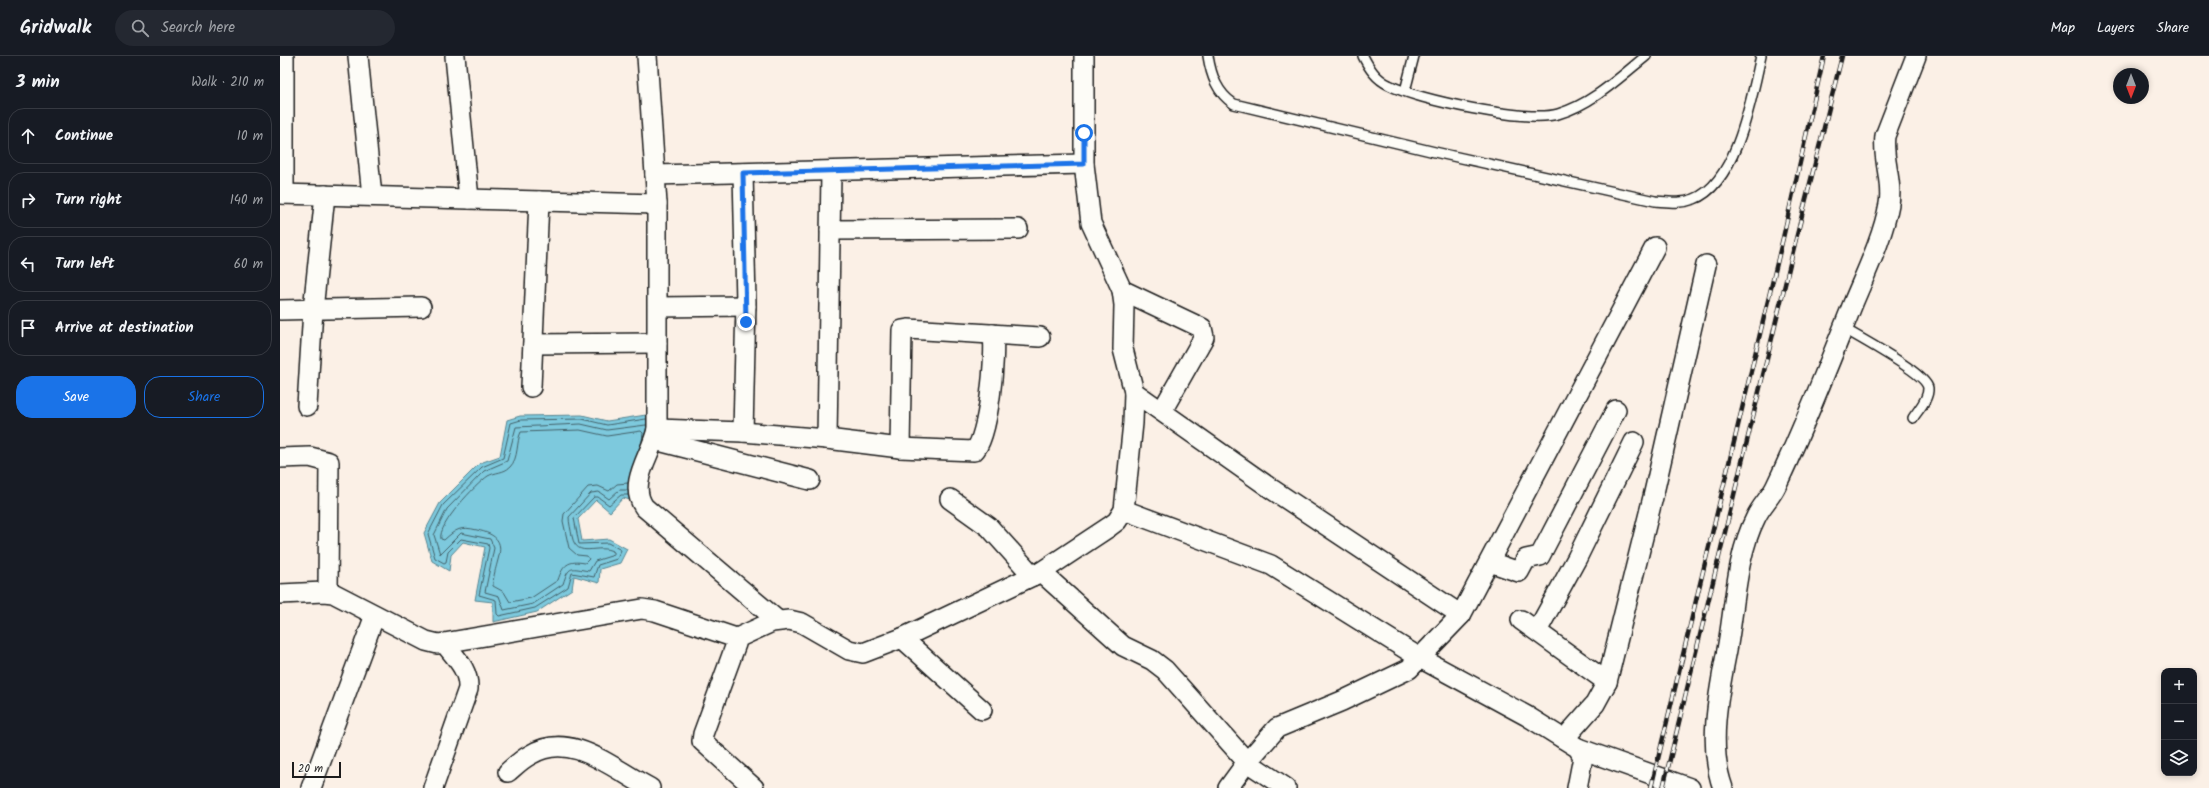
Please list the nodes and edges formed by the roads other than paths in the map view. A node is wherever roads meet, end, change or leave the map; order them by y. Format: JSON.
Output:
{"nodes":[{"id":1,"x":284,"y":56,"type":"edge"},
{"id":2,"x":358,"y":56,"type":"edge"},
{"id":3,"x":455,"y":56,"type":"edge"},
{"id":4,"x":647,"y":56,"type":"edge"},
{"id":5,"x":1084,"y":56,"type":"edge"},
{"id":6,"x":1208,"y":56,"type":"edge"},
{"id":7,"x":1363,"y":56,"type":"edge"},
{"id":8,"x":1414,"y":56,"type":"edge"},
{"id":9,"x":1646,"y":56,"type":"edge"},
{"id":10,"x":1761,"y":56,"type":"edge"},
{"id":11,"x":1916,"y":56,"type":"edge"},
{"id":12,"x":1405,"y":91,"type":"junction"},
{"id":13,"x":1084,"y":164,"type":"junction"},
{"id":14,"x":831,"y":172,"type":"junction"},
{"id":15,"x":743,"y":173,"type":"junction"},
{"id":16,"x":655,"y":174,"type":"junction"},
{"id":17,"x":282,"y":194,"type":"edge"},
{"id":18,"x":325,"y":195,"type":"junction"},
{"id":19,"x":372,"y":196,"type":"junction"},
{"id":20,"x":469,"y":199,"type":"junction"},
{"id":21,"x":540,"y":201,"type":"junction"},
{"id":22,"x":656,"y":204,"type":"junction"},
{"id":23,"x":1018,"y":229,"type":"dead end"},
{"id":24,"x":830,"y":230,"type":"junction"},
{"id":25,"x":1655,"y":247,"type":"dead end"},
{"id":26,"x":1706,"y":265,"type":"dead end"},
{"id":27,"x":1122,"y":290,"type":"junction"},
{"id":28,"x":746,"y":306,"type":"junction"},
{"id":29,"x":421,"y":307,"type":"dead end"},
{"id":30,"x":658,"y":307,"type":"junction"},
{"id":31,"x":280,"y":310,"type":"edge"},
{"id":32,"x":313,"y":310,"type":"junction"},
{"id":33,"x":1843,"y":328,"type":"junction"},
{"id":34,"x":993,"y":334,"type":"junction"},
{"id":35,"x":1040,"y":337,"type":"dead end"},
{"id":36,"x":657,"y":343,"type":"junction"},
{"id":37,"x":533,"y":344,"type":"junction"},
{"id":38,"x":531,"y":387,"type":"dead end"},
{"id":39,"x":1134,"y":392,"type":"junction"},
{"id":40,"x":307,"y":406,"type":"dead end"},
{"id":41,"x":1616,"y":410,"type":"dead end"},
{"id":42,"x":1162,"y":411,"type":"junction"},
{"id":43,"x":1913,"y":418,"type":"dead end"},
{"id":44,"x":743,"y":432,"type":"junction"},
{"id":45,"x":656,"y":435,"type":"junction"},
{"id":46,"x":827,"y":439,"type":"junction"},
{"id":47,"x":1634,"y":442,"type":"dead end"},
{"id":48,"x":900,"y":448,"type":"junction"},
{"id":49,"x":280,"y":458,"type":"edge"},
{"id":50,"x":810,"y":480,"type":"dead end"},
{"id":51,"x":950,"y":499,"type":"dead end"},
{"id":52,"x":1124,"y":510,"type":"junction"},
{"id":53,"x":1490,"y":562,"type":"junction"},
{"id":54,"x":1037,"y":574,"type":"junction"},
{"id":55,"x":328,"y":592,"type":"junction"},
{"id":56,"x":280,"y":594,"type":"edge"},
{"id":57,"x":375,"y":615,"type":"junction"},
{"id":58,"x":1462,"y":615,"type":"junction"},
{"id":59,"x":777,"y":620,"type":"junction"},
{"id":60,"x":1521,"y":620,"type":"dead end"},
{"id":61,"x":1537,"y":631,"type":"junction"},
{"id":62,"x":902,"y":638,"type":"junction"},
{"id":63,"x":735,"y":639,"type":"junction"},
{"id":64,"x":445,"y":644,"type":"junction"},
{"id":65,"x":1420,"y":658,"type":"junction"},
{"id":66,"x":1606,"y":682,"type":"junction"},
{"id":67,"x":982,"y":710,"type":"dead end"},
{"id":68,"x":1570,"y":744,"type":"junction"},
{"id":69,"x":1246,"y":762,"type":"junction"},
{"id":70,"x":508,"y":772,"type":"dead end"},
{"id":71,"x":311,"y":788,"type":"edge"},
{"id":72,"x":433,"y":788,"type":"edge"},
{"id":73,"x":650,"y":788,"type":"edge"},
{"id":74,"x":754,"y":788,"type":"edge"},
{"id":75,"x":1228,"y":788,"type":"edge"},
{"id":76,"x":1286,"y":788,"type":"edge"},
{"id":77,"x":1577,"y":788,"type":"edge"},
{"id":78,"x":1690,"y":788,"type":"edge"},
{"id":79,"x":1723,"y":788,"type":"edge"}],
"edges":[{"from":1,"to":17,"type":"street"},
{"from":2,"to":19,"type":"street"},
{"from":3,"to":20,"type":"street"},
{"from":4,"to":16,"type":"street"},
{"from":5,"to":13,"type":"street"},
{"from":6,"to":10,"type":"lane"},
{"from":7,"to":12,"type":"lane"},
{"from":8,"to":12,"type":"lane"},
{"from":9,"to":12,"type":"lane"},
{"from":11,"to":33,"type":"street"},
{"from":13,"to":14,"type":"street"},
{"from":13,"to":27,"type":"street"},
{"from":14,"to":15,"type":"street"},
{"from":14,"to":24,"type":"street"},
{"from":15,"to":16,"type":"street"},
{"from":15,"to":28,"type":"street"},
{"from":16,"to":22,"type":"street"},
{"from":17,"to":18,"type":"street"},
{"from":18,"to":19,"type":"street"},
{"from":18,"to":32,"type":"street"},
{"from":19,"to":20,"type":"street"},
{"from":20,"to":21,"type":"street"},
{"from":21,"to":22,"type":"street"},
{"from":21,"to":37,"type":"street"},
{"from":22,"to":30,"type":"street"},
{"from":23,"to":24,"type":"street"},
{"from":24,"to":46,"type":"street"},
{"from":25,"to":53,"type":"street"},
{"from":26,"to":66,"type":"street"},
{"from":27,"to":39,"type":"street"},
{"from":27,"to":42,"type":"street"},
{"from":28,"to":30,"type":"street"},
{"from":28,"to":44,"type":"street"},
{"from":29,"to":32,"type":"street"},
{"from":30,"to":36,"type":"street"},
{"from":31,"to":32,"type":"street"},
{"from":32,"to":40,"type":"street"},
{"from":33,"to":43,"type":"lane"},
{"from":33,"to":79,"type":"street"},
{"from":34,"to":35,"type":"street"},
{"from":34,"to":48,"type":"street"},
{"from":34,"to":48,"type":"street"},
{"from":36,"to":37,"type":"street"},
{"from":36,"to":45,"type":"street"},
{"from":37,"to":38,"type":"street"},
{"from":39,"to":42,"type":"street"},
{"from":39,"to":52,"type":"street"},
{"from":41,"to":53,"type":"street"},
{"from":42,"to":58,"type":"street"},
{"from":44,"to":45,"type":"street"},
{"from":44,"to":46,"type":"street"},
{"from":45,"to":50,"type":"street"},
{"from":45,"to":59,"type":"street"},
{"from":46,"to":48,"type":"street"},
{"from":47,"to":61,"type":"street"},
{"from":49,"to":55,"type":"street"},
{"from":51,"to":54,"type":"street"},
{"from":52,"to":54,"type":"street"},
{"from":52,"to":65,"type":"street"},
{"from":53,"to":58,"type":"street"},
{"from":54,"to":62,"type":"street"},
{"from":54,"to":69,"type":"street"},
{"from":55,"to":56,"type":"street"},
{"from":55,"to":57,"type":"street"},
{"from":57,"to":64,"type":"street"},
{"from":57,"to":71,"type":"street"},
{"from":58,"to":65,"type":"street"},
{"from":59,"to":62,"type":"street"},
{"from":59,"to":63,"type":"street"},
{"from":60,"to":61,"type":"street"},
{"from":61,"to":66,"type":"street"},
{"from":62,"to":67,"type":"street"},
{"from":63,"to":64,"type":"street"},
{"from":63,"to":74,"type":"street"},
{"from":64,"to":72,"type":"street"},
{"from":65,"to":68,"type":"street"},
{"from":65,"to":69,"type":"street"},
{"from":66,"to":68,"type":"street"},
{"from":68,"to":77,"type":"street"},
{"from":68,"to":78,"type":"street"},
{"from":69,"to":75,"type":"street"},
{"from":69,"to":76,"type":"street"},
{"from":70,"to":73,"type":"street"}]}
